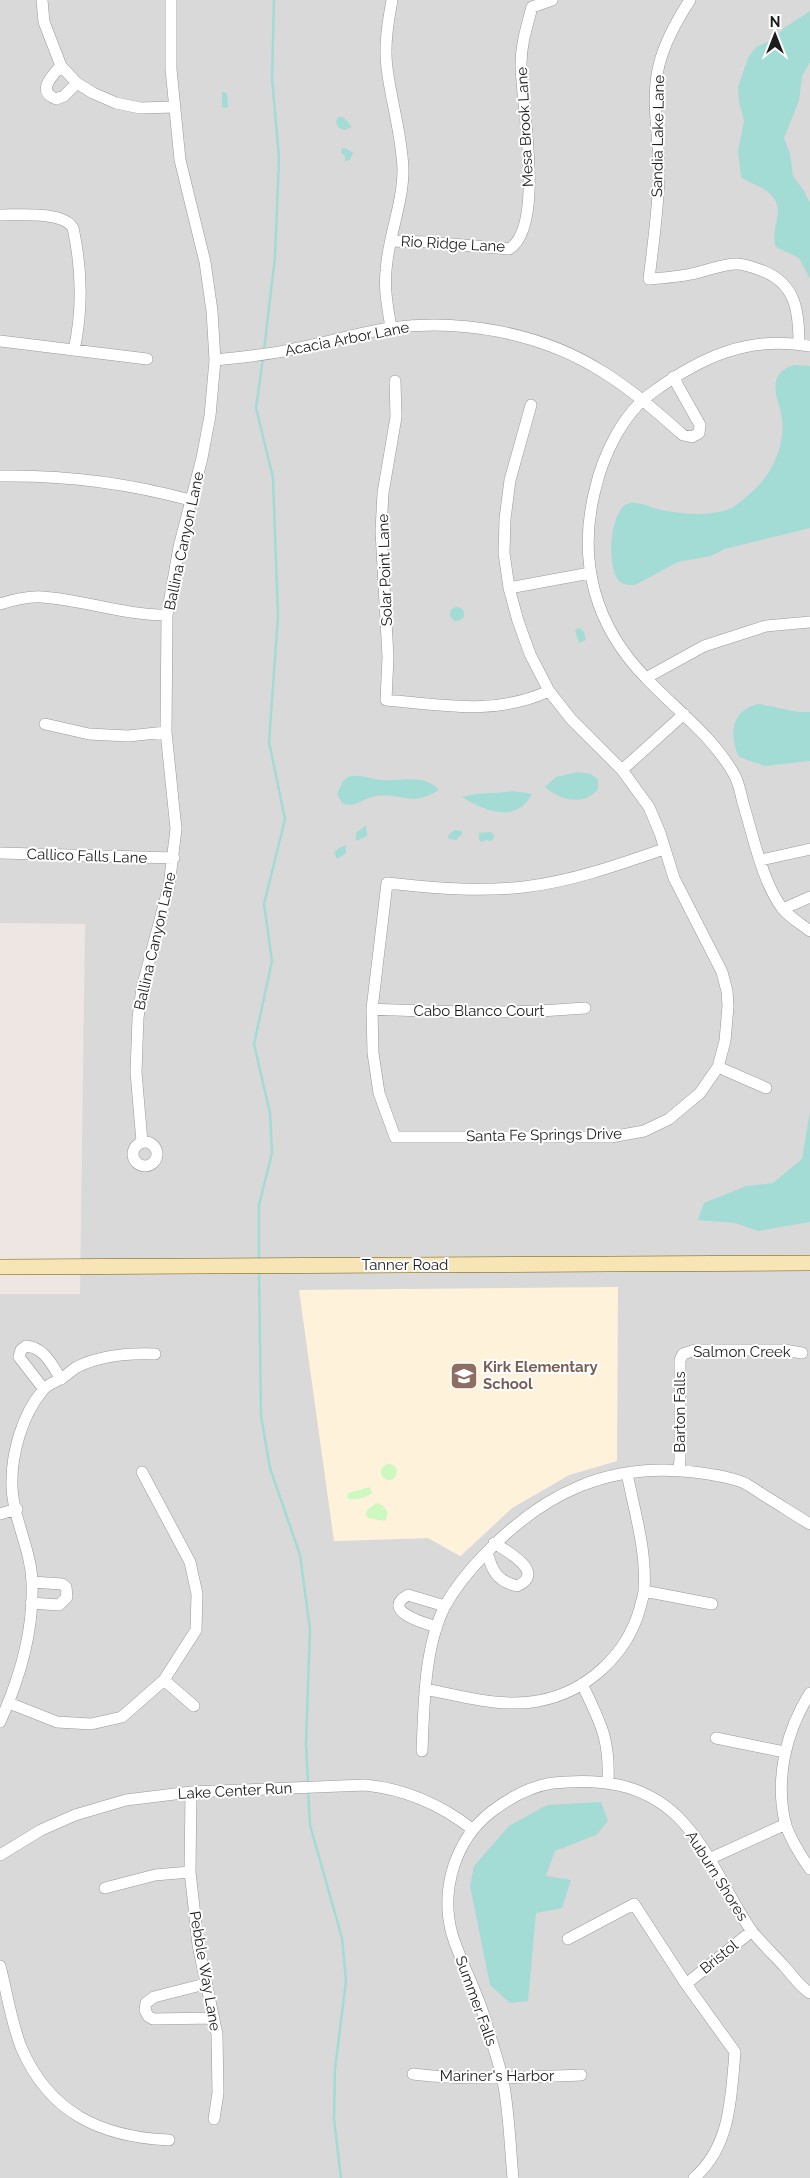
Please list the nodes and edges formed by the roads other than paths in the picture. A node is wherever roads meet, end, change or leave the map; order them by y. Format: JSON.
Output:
{"nodes":[{"id":1,"x":42,"y":0,"type":"edge"},
{"id":2,"x":171,"y":0,"type":"edge"},
{"id":3,"x":392,"y":0,"type":"edge"},
{"id":4,"x":552,"y":0,"type":"edge"},
{"id":5,"x":690,"y":0,"type":"edge"},
{"id":6,"x":532,"y":4,"type":"edge"},
{"id":7,"x":60,"y":66,"type":"junction"},
{"id":8,"x":77,"y":83,"type":"junction"},
{"id":9,"x":174,"y":107,"type":"junction"},
{"id":10,"x":0,"y":215,"type":"edge"},
{"id":11,"x":392,"y":241,"type":"junction"},
{"id":12,"x":514,"y":246,"type":"joint"},
{"id":13,"x":391,"y":328,"type":"junction"},
{"id":14,"x":0,"y":341,"type":"edge"},
{"id":15,"x":804,"y":345,"type":"edge"},
{"id":16,"x":74,"y":350,"type":"junction"},
{"id":17,"x":147,"y":359,"type":"dead end"},
{"id":18,"x":214,"y":360,"type":"junction"},
{"id":19,"x":674,"y":377,"type":"junction"},
{"id":20,"x":395,"y":381,"type":"dead end"},
{"id":21,"x":643,"y":399,"type":"junction"},
{"id":22,"x":531,"y":405,"type":"dead end"},
{"id":23,"x":0,"y":476,"type":"edge"},
{"id":24,"x":190,"y":500,"type":"junction"},
{"id":25,"x":590,"y":573,"type":"junction"},
{"id":26,"x":509,"y":588,"type":"junction"},
{"id":27,"x":0,"y":604,"type":"edge"},
{"id":28,"x":167,"y":615,"type":"junction"},
{"id":29,"x":810,"y":622,"type":"edge"},
{"id":30,"x":646,"y":678,"type":"junction"},
{"id":31,"x":549,"y":691,"type":"junction"},
{"id":32,"x":684,"y":714,"type":"junction"},
{"id":33,"x":45,"y":724,"type":"dead end"},
{"id":34,"x":166,"y":732,"type":"junction"},
{"id":35,"x":622,"y":770,"type":"junction"},
{"id":36,"x":664,"y":849,"type":"junction"},
{"id":37,"x":810,"y":849,"type":"edge"},
{"id":38,"x":0,"y":853,"type":"edge"},
{"id":39,"x":174,"y":858,"type":"junction"},
{"id":40,"x":761,"y":860,"type":"junction"},
{"id":41,"x":810,"y":897,"type":"edge"},
{"id":42,"x":783,"y":909,"type":"junction"},
{"id":43,"x":810,"y":931,"type":"edge"},
{"id":44,"x":585,"y":1008,"type":"dead end"},
{"id":45,"x":372,"y":1009,"type":"junction"},
{"id":46,"x":718,"y":1067,"type":"junction"},
{"id":47,"x":766,"y":1088,"type":"dead end"},
{"id":48,"x":142,"y":1142,"type":"dead end"},
{"id":49,"x":810,"y":1263,"type":"edge"},
{"id":50,"x":0,"y":1267,"type":"edge"},
{"id":51,"x":802,"y":1353,"type":"dead end"},
{"id":52,"x":155,"y":1354,"type":"dead end"},
{"id":53,"x":683,"y":1354,"type":"joint"},
{"id":54,"x":61,"y":1379,"type":"junction"},
{"id":55,"x":43,"y":1388,"type":"junction"},
{"id":56,"x":679,"y":1470,"type":"junction"},
{"id":57,"x":142,"y":1472,"type":"dead end"},
{"id":58,"x":627,"y":1472,"type":"junction"},
{"id":59,"x":16,"y":1509,"type":"junction"},
{"id":60,"x":0,"y":1514,"type":"edge"},
{"id":61,"x":810,"y":1524,"type":"edge"},
{"id":62,"x":32,"y":1582,"type":"junction"},
{"id":63,"x":644,"y":1591,"type":"junction"},
{"id":64,"x":31,"y":1603,"type":"junction"},
{"id":65,"x":712,"y":1604,"type":"dead end"},
{"id":66,"x":445,"y":1606,"type":"junction"},
{"id":67,"x":438,"y":1627,"type":"junction"},
{"id":68,"x":164,"y":1680,"type":"junction"},
{"id":69,"x":582,"y":1684,"type":"junction"},
{"id":70,"x":425,"y":1689,"type":"junction"},
{"id":71,"x":810,"y":1693,"type":"edge"},
{"id":72,"x":9,"y":1703,"type":"junction"},
{"id":73,"x":194,"y":1706,"type":"dead end"},
{"id":74,"x":0,"y":1722,"type":"edge"},
{"id":75,"x":716,"y":1738,"type":"dead end"},
{"id":76,"x":422,"y":1751,"type":"dead end"},
{"id":77,"x":784,"y":1752,"type":"junction"},
{"id":78,"x":608,"y":1782,"type":"junction"},
{"id":79,"x":191,"y":1792,"type":"junction"},
{"id":80,"x":786,"y":1824,"type":"junction"},
{"id":81,"x":472,"y":1829,"type":"junction"},
{"id":82,"x":0,"y":1855,"type":"edge"},
{"id":83,"x":709,"y":1859,"type":"junction"},
{"id":84,"x":810,"y":1869,"type":"edge"},
{"id":85,"x":190,"y":1872,"type":"junction"},
{"id":86,"x":105,"y":1888,"type":"dead end"},
{"id":87,"x":752,"y":1931,"type":"junction"},
{"id":88,"x":568,"y":1939,"type":"dead end"},
{"id":89,"x":0,"y":1969,"type":"edge"},
{"id":90,"x":205,"y":1984,"type":"junction"},
{"id":91,"x":686,"y":1984,"type":"junction"},
{"id":92,"x":810,"y":1993,"type":"edge"},
{"id":93,"x":3,"y":1998,"type":"edge"},
{"id":94,"x":214,"y":2018,"type":"junction"},
{"id":95,"x":412,"y":2074,"type":"dead end"},
{"id":96,"x":581,"y":2075,"type":"dead end"},
{"id":97,"x":502,"y":2078,"type":"junction"},
{"id":98,"x":214,"y":2119,"type":"dead end"},
{"id":99,"x":169,"y":2140,"type":"dead end"},
{"id":100,"x":513,"y":2178,"type":"edge"},
{"id":101,"x":694,"y":2178,"type":"edge"}],
"edges":[{"from":1,"to":7,"type":"street"},
{"from":2,"to":9,"type":"street","name":"Ballina Canyon Lane"},
{"from":3,"to":11,"type":"street"},
{"from":4,"to":6,"type":"street","name":"Mesa Brook Lane"},
{"from":5,"to":15,"type":"street","name":"Sandia Lake Lane"},
{"from":6,"to":12,"type":"street","name":"Mesa Brook Lane"},
{"from":7,"to":8,"type":"street"},
{"from":7,"to":8,"type":"street"},
{"from":8,"to":9,"type":"street"},
{"from":9,"to":18,"type":"street","name":"Ballina Canyon Lane"},
{"from":10,"to":16,"type":"street"},
{"from":11,"to":12,"type":"street","name":"Rio Ridge Lane"},
{"from":11,"to":13,"type":"street"},
{"from":13,"to":18,"type":"street","name":"Acacia Arbor Lane"},
{"from":13,"to":21,"type":"street","name":"Acacia Arbor Lane"},
{"from":14,"to":16,"type":"street"},
{"from":15,"to":19,"type":"street"},
{"from":16,"to":17,"type":"street"},
{"from":18,"to":24,"type":"street","name":"Ballina Canyon Lane"},
{"from":19,"to":21,"type":"street"},
{"from":19,"to":21,"type":"street","name":"Acacia Arbor Lane"},
{"from":20,"to":31,"type":"street","name":"Solar Point Lane"},
{"from":21,"to":25,"type":"street"},
{"from":22,"to":26,"type":"street","name":"Santa Fe Springs Drive"},
{"from":23,"to":24,"type":"street"},
{"from":24,"to":28,"type":"street","name":"Ballina Canyon Lane"},
{"from":25,"to":26,"type":"street"},
{"from":25,"to":30,"type":"street"},
{"from":26,"to":31,"type":"street","name":"Santa Fe Springs Drive"},
{"from":27,"to":28,"type":"street"},
{"from":28,"to":34,"type":"street","name":"Ballina Canyon Lane"},
{"from":29,"to":30,"type":"street"},
{"from":30,"to":32,"type":"street"},
{"from":31,"to":35,"type":"street","name":"Santa Fe Springs Drive"},
{"from":32,"to":35,"type":"street"},
{"from":32,"to":40,"type":"street"},
{"from":33,"to":34,"type":"street"},
{"from":34,"to":39,"type":"street","name":"Ballina Canyon Lane"},
{"from":35,"to":36,"type":"street","name":"Santa Fe Springs Drive"},
{"from":36,"to":45,"type":"street"},
{"from":36,"to":46,"type":"street","name":"Santa Fe Springs Drive"},
{"from":37,"to":40,"type":"street"},
{"from":38,"to":39,"type":"street","name":"Callico Falls Lane"},
{"from":39,"to":48,"type":"street","name":"Ballina Canyon Lane"},
{"from":40,"to":42,"type":"street"},
{"from":41,"to":42,"type":"street"},
{"from":42,"to":43,"type":"street"},
{"from":44,"to":45,"type":"street","name":"Cabo Blanco Court"},
{"from":45,"to":46,"type":"street","name":"Santa Fe Springs Drive"},
{"from":46,"to":47,"type":"street"},
{"from":49,"to":50,"type":"main road","name":"Tanner Road"},
{"from":51,"to":53,"type":"street","name":"Salmon Creek"},
{"from":52,"to":54,"type":"street"},
{"from":53,"to":56,"type":"street","name":"Barton Falls"},
{"from":54,"to":55,"type":"street"},
{"from":54,"to":55,"type":"street"},
{"from":55,"to":59,"type":"street"},
{"from":56,"to":58,"type":"street"},
{"from":56,"to":61,"type":"street"},
{"from":57,"to":68,"type":"street"},
{"from":58,"to":63,"type":"street"},
{"from":58,"to":66,"type":"street"},
{"from":59,"to":60,"type":"street"},
{"from":59,"to":62,"type":"street"},
{"from":62,"to":64,"type":"street"},
{"from":62,"to":64,"type":"street"},
{"from":63,"to":65,"type":"street"},
{"from":63,"to":69,"type":"street"},
{"from":64,"to":72,"type":"street"},
{"from":66,"to":67,"type":"street"},
{"from":66,"to":67,"type":"street"},
{"from":67,"to":70,"type":"street"},
{"from":68,"to":72,"type":"street"},
{"from":68,"to":73,"type":"street"},
{"from":69,"to":70,"type":"street"},
{"from":69,"to":78,"type":"street"},
{"from":70,"to":76,"type":"street"},
{"from":71,"to":77,"type":"street"},
{"from":72,"to":74,"type":"street"},
{"from":75,"to":77,"type":"street"},
{"from":77,"to":80,"type":"street"},
{"from":78,"to":81,"type":"street","name":"Auburn Shores"},
{"from":78,"to":83,"type":"street","name":"Auburn Shores"},
{"from":79,"to":81,"type":"street","name":"Lake Center Run"},
{"from":79,"to":82,"type":"street","name":"Lake Center Run"},
{"from":79,"to":85,"type":"street","name":"Pebble Way Lane"},
{"from":80,"to":83,"type":"street"},
{"from":80,"to":84,"type":"street"},
{"from":81,"to":97,"type":"street","name":"Summer Falls"},
{"from":83,"to":87,"type":"street","name":"Auburn Shores"},
{"from":85,"to":86,"type":"street"},
{"from":85,"to":90,"type":"street","name":"Pebble Way Lane"},
{"from":87,"to":91,"type":"street","name":"Bristol"},
{"from":87,"to":92,"type":"street","name":"Auburn Shores"},
{"from":88,"to":91,"type":"street"},
{"from":89,"to":93,"type":"street"},
{"from":90,"to":94,"type":"street","name":"Pebble Way Lane"},
{"from":90,"to":94,"type":"street"},
{"from":91,"to":101,"type":"street"},
{"from":93,"to":99,"type":"street"},
{"from":94,"to":98,"type":"street","name":"Pebble Way Lane"},
{"from":95,"to":97,"type":"street","name":"Mariner's Harbor"},
{"from":96,"to":97,"type":"street","name":"Mariner's Harbor"},
{"from":97,"to":100,"type":"street","name":"Summer Falls"}]}
